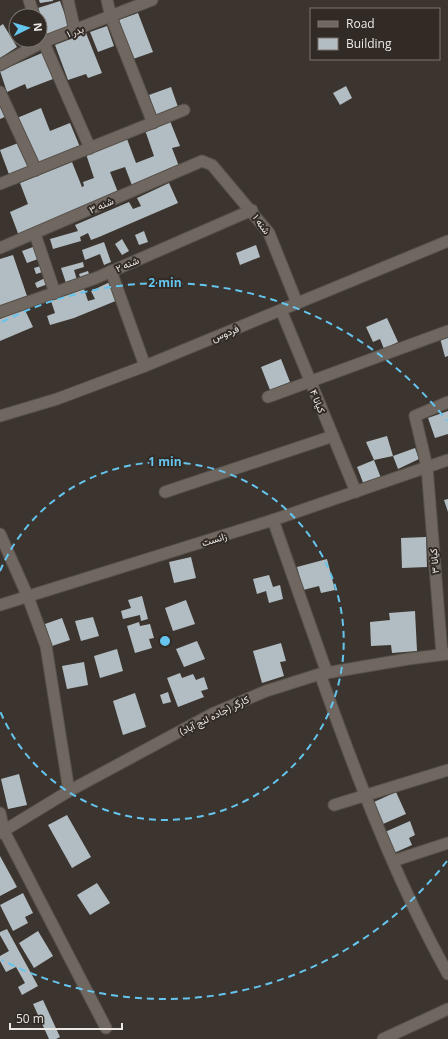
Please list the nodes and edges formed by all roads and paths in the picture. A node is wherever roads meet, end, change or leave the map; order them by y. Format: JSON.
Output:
{"nodes":[{"id":1,"x":68,"y":0,"type":"edge"},
{"id":2,"x":107,"y":0,"type":"edge"},
{"id":3,"x":152,"y":0,"type":"edge"},
{"id":4,"x":111,"y":17,"type":"junction"},
{"id":5,"x":75,"y":31,"type":"junction"},
{"id":6,"x":48,"y":37,"type":"edge"},
{"id":7,"x":26,"y":48,"type":"edge"},
{"id":8,"x":45,"y":48,"type":"edge"},
{"id":9,"x":0,"y":65,"type":"edge"},
{"id":10,"x":0,"y":92,"type":"edge"},
{"id":11,"x":184,"y":110,"type":"dead end"},
{"id":12,"x":153,"y":123,"type":"junction"},
{"id":13,"x":90,"y":148,"type":"junction"},
{"id":14,"x":202,"y":161,"type":"joint"},
{"id":15,"x":36,"y":170,"type":"junction"},
{"id":16,"x":0,"y":184,"type":"edge"},
{"id":17,"x":252,"y":210,"type":"junction"},
{"id":18,"x":35,"y":234,"type":"junction"},
{"id":19,"x":448,"y":242,"type":"edge"},
{"id":20,"x":0,"y":248,"type":"edge"},
{"id":21,"x":111,"y":271,"type":"junction"},
{"id":22,"x":55,"y":293,"type":"junction"},
{"id":23,"x":297,"y":303,"type":"junction"},
{"id":24,"x":282,"y":310,"type":"junction"},
{"id":25,"x":0,"y":312,"type":"edge"},
{"id":26,"x":448,"y":331,"type":"edge"},
{"id":27,"x":145,"y":366,"type":"junction"},
{"id":28,"x":311,"y":382,"type":"junction"},
{"id":29,"x":268,"y":397,"type":"dead end"},
{"id":30,"x":448,"y":402,"type":"edge"},
{"id":31,"x":0,"y":416,"type":"edge"},
{"id":32,"x":333,"y":436,"type":"junction"},
{"id":33,"x":448,"y":460,"type":"edge"},
{"id":34,"x":427,"y":467,"type":"junction"},
{"id":35,"x":165,"y":492,"type":"dead end"},
{"id":36,"x":356,"y":492,"type":"junction"},
{"id":37,"x":273,"y":520,"type":"junction"},
{"id":38,"x":0,"y":534,"type":"edge"},
{"id":39,"x":28,"y":597,"type":"junction"},
{"id":40,"x":0,"y":605,"type":"edge"},
{"id":41,"x":445,"y":654,"type":"edge"},
{"id":42,"x":324,"y":674,"type":"junction"},
{"id":43,"x":448,"y":770,"type":"edge"},
{"id":44,"x":69,"y":792,"type":"junction"},
{"id":45,"x":364,"y":796,"type":"junction"},
{"id":46,"x":334,"y":806,"type":"dead end"},
{"id":47,"x":0,"y":813,"type":"edge"},
{"id":48,"x":2,"y":832,"type":"edge"},
{"id":49,"x":448,"y":843,"type":"edge"},
{"id":50,"x":393,"y":861,"type":"junction"},
{"id":51,"x":448,"y":974,"type":"edge"},
{"id":52,"x":448,"y":1009,"type":"edge"},
{"id":53,"x":106,"y":1028,"type":"dead end"},
{"id":54,"x":383,"y":1039,"type":"edge"}],
"edges":[{"from":1,"to":5,"type":"street"},
{"from":2,"to":4,"type":"street"},
{"from":3,"to":4,"type":"street","name":"بدر ۱"},
{"from":4,"to":5,"type":"street","name":"بدر ۱"},
{"from":4,"to":12,"type":"street"},
{"from":5,"to":6,"type":"street","name":"بدر ۱"},
{"from":7,"to":9,"type":"street","name":"بدر ۱"},
{"from":8,"to":13,"type":"street"},
{"from":10,"to":15,"type":"street"},
{"from":11,"to":12,"type":"street"},
{"from":12,"to":13,"type":"street"},
{"from":13,"to":15,"type":"street"},
{"from":14,"to":17,"type":"street","name":"شنه ۱"},
{"from":14,"to":18,"type":"street","name":"شنه ۳"},
{"from":15,"to":16,"type":"street"},
{"from":17,"to":21,"type":"street","name":"شنه ۲"},
{"from":17,"to":23,"type":"street","name":"شنه ۱"},
{"from":18,"to":20,"type":"street","name":"شنه ۳"},
{"from":18,"to":22,"type":"street"},
{"from":19,"to":23,"type":"street","name":"فردوس"},
{"from":21,"to":22,"type":"street","name":"شنه ۲"},
{"from":21,"to":27,"type":"street"},
{"from":22,"to":25,"type":"street","name":"شنه ۲"},
{"from":23,"to":24,"type":"street","name":"فردوس"},
{"from":24,"to":27,"type":"street","name":"فردوس"},
{"from":24,"to":28,"type":"street","name":"کیانا ۴"},
{"from":26,"to":28,"type":"street"},
{"from":27,"to":31,"type":"street","name":"فردوس"},
{"from":28,"to":29,"type":"street"},
{"from":28,"to":32,"type":"street","name":"کیانا ۴"},
{"from":30,"to":34,"type":"street","name":"کیانا ۳"},
{"from":32,"to":35,"type":"street"},
{"from":32,"to":36,"type":"street","name":"کیانا ۴"},
{"from":33,"to":34,"type":"street","name":"زانست"},
{"from":34,"to":36,"type":"street","name":"زانست"},
{"from":34,"to":41,"type":"street","name":"کیانا ۳"},
{"from":36,"to":37,"type":"street","name":"زانست"},
{"from":37,"to":39,"type":"street","name":"زانست"},
{"from":37,"to":42,"type":"street"},
{"from":38,"to":39,"type":"street"},
{"from":39,"to":40,"type":"street","name":"زانست"},
{"from":39,"to":44,"type":"street"},
{"from":41,"to":42,"type":"street","name":"کارگر (جاده لنج آباد)"},
{"from":42,"to":44,"type":"street","name":"کارگر (جاده لنج آباد)"},
{"from":42,"to":45,"type":"street"},
{"from":43,"to":45,"type":"street"},
{"from":44,"to":48,"type":"street","name":"کارگر (جاده لنج آباد)"},
{"from":45,"to":46,"type":"street"},
{"from":45,"to":50,"type":"street"},
{"from":47,"to":48,"type":"street"},
{"from":48,"to":53,"type":"street"},
{"from":49,"to":50,"type":"street"},
{"from":50,"to":51,"type":"street"},
{"from":52,"to":54,"type":"street"}]}
